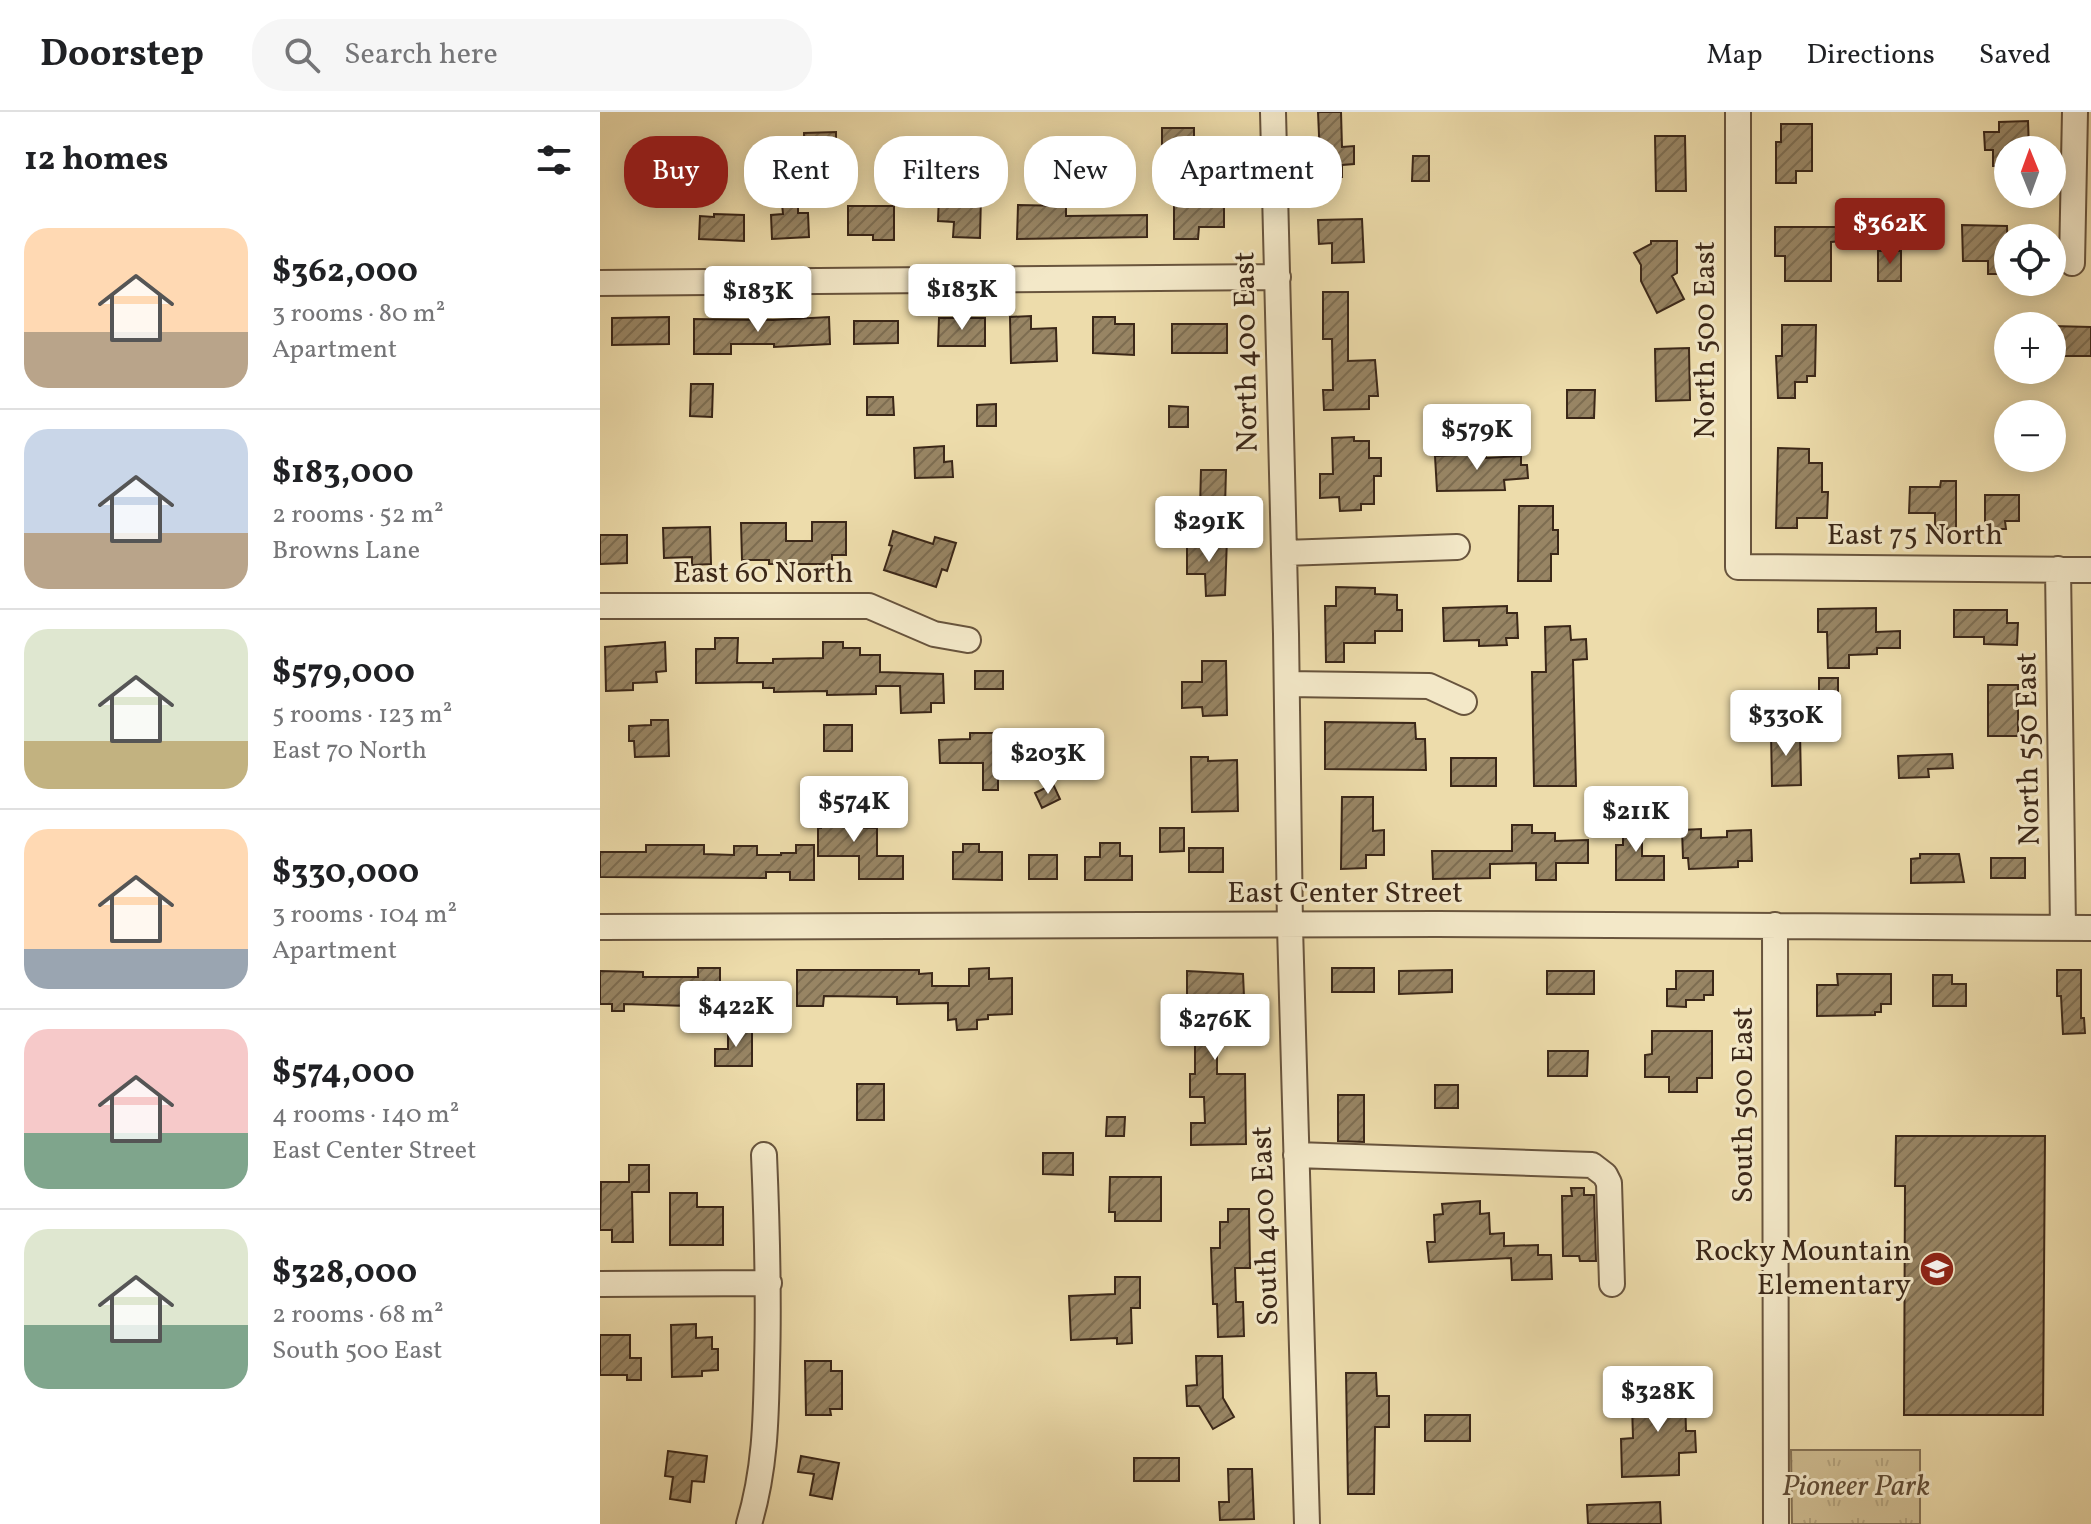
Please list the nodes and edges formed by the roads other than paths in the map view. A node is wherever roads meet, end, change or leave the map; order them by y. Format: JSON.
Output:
{"nodes":[{"id":1,"x":1273,"y":112,"type":"edge"},
{"id":2,"x":1738,"y":112,"type":"edge"},
{"id":3,"x":2075,"y":112,"type":"edge"},
{"id":4,"x":2072,"y":263,"type":"dead end"},
{"id":5,"x":1278,"y":277,"type":"junction"},
{"id":6,"x":600,"y":283,"type":"edge"},
{"id":7,"x":1457,"y":547,"type":"dead end"},
{"id":8,"x":1284,"y":553,"type":"junction"},
{"id":9,"x":1738,"y":567,"type":"joint"},
{"id":10,"x":2058,"y":569,"type":"junction"},
{"id":11,"x":2091,"y":570,"type":"edge"},
{"id":12,"x":600,"y":606,"type":"edge"},
{"id":13,"x":968,"y":640,"type":"dead end"},
{"id":14,"x":1287,"y":684,"type":"junction"},
{"id":15,"x":1464,"y":702,"type":"dead end"},
{"id":16,"x":1775,"y":925,"type":"junction"},
{"id":17,"x":600,"y":927,"type":"edge"},
{"id":18,"x":1290,"y":927,"type":"junction"},
{"id":19,"x":2063,"y":928,"type":"junction"},
{"id":20,"x":2091,"y":928,"type":"edge"},
{"id":21,"x":764,"y":1155,"type":"dead end"},
{"id":22,"x":1296,"y":1155,"type":"junction"},
{"id":23,"x":769,"y":1283,"type":"junction"},
{"id":24,"x":600,"y":1284,"type":"edge"},
{"id":25,"x":1612,"y":1284,"type":"dead end"},
{"id":26,"x":749,"y":1524,"type":"edge"},
{"id":27,"x":1307,"y":1524,"type":"edge"},
{"id":28,"x":1776,"y":1524,"type":"edge"}],
"edges":[{"from":1,"to":5,"type":"street","name":"North 400 East"},
{"from":2,"to":9,"type":"street","name":"North 500 East"},
{"from":3,"to":4,"type":"street"},
{"from":5,"to":6,"type":"street"},
{"from":5,"to":8,"type":"street","name":"North 400 East"},
{"from":7,"to":8,"type":"street"},
{"from":8,"to":14,"type":"street","name":"North 400 East"},
{"from":9,"to":10,"type":"street","name":"East 75 North"},
{"from":10,"to":11,"type":"street","name":"East 75 North"},
{"from":10,"to":19,"type":"street","name":"North 550 East"},
{"from":12,"to":13,"type":"street","name":"East 60 North"},
{"from":14,"to":15,"type":"street"},
{"from":14,"to":18,"type":"street","name":"North 400 East"},
{"from":16,"to":18,"type":"street","name":"East Center Street"},
{"from":16,"to":19,"type":"street","name":"East Center Street"},
{"from":16,"to":28,"type":"street","name":"South 500 East"},
{"from":17,"to":18,"type":"street","name":"East Center Street"},
{"from":18,"to":22,"type":"street","name":"South 400 East"},
{"from":19,"to":20,"type":"street","name":"East Center Street"},
{"from":21,"to":23,"type":"street"},
{"from":22,"to":25,"type":"street"},
{"from":22,"to":27,"type":"street","name":"South 400 East"},
{"from":23,"to":24,"type":"street"},
{"from":23,"to":26,"type":"street"}]}
